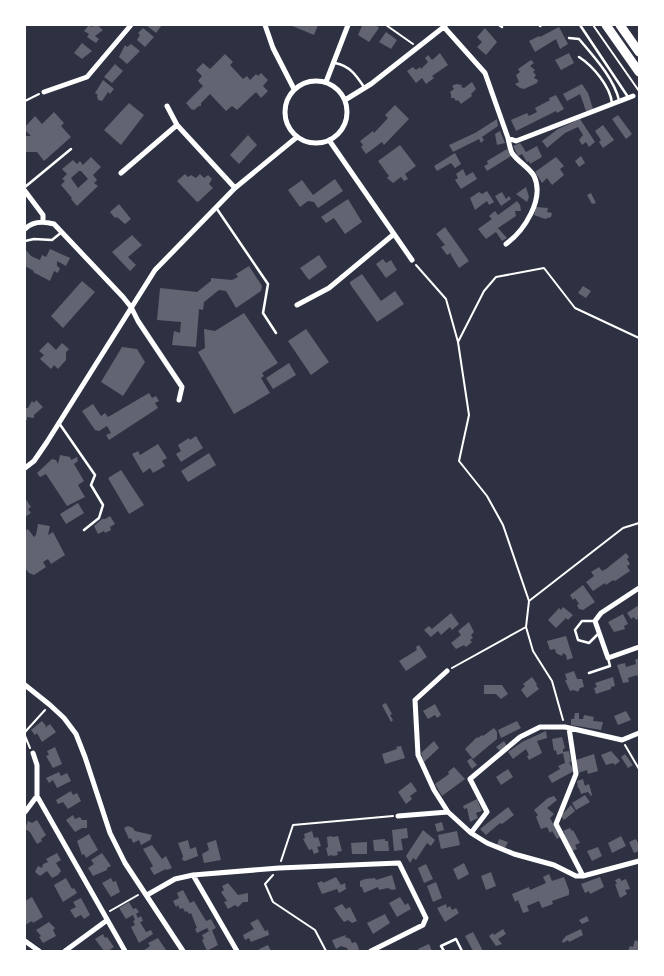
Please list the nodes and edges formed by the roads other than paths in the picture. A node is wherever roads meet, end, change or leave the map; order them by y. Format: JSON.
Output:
{"nodes":[{"id":1,"x":132,"y":25,"type":"edge"},
{"id":2,"x":265,"y":25,"type":"edge"},
{"id":3,"x":348,"y":25,"type":"edge"},
{"id":4,"x":580,"y":25,"type":"edge"},
{"id":5,"x":606,"y":25,"type":"edge"},
{"id":6,"x":620,"y":25,"type":"edge"},
{"id":7,"x":445,"y":26,"type":"edge"},
{"id":8,"x":569,"y":38,"type":"dead end"},
{"id":9,"x":639,"y":52,"type":"edge"},
{"id":10,"x":579,"y":57,"type":"dead end"},
{"id":11,"x":332,"y":62,"type":"junction"},
{"id":12,"x":639,"y":72,"type":"edge"},
{"id":13,"x":326,"y":82,"type":"junction"},
{"id":14,"x":364,"y":88,"type":"junction"},
{"id":15,"x":294,"y":89,"type":"junction"},
{"id":16,"x":44,"y":92,"type":"road end"},
{"id":17,"x":631,"y":97,"type":"joint"},
{"id":18,"x":345,"y":100,"type":"junction"},
{"id":19,"x":619,"y":102,"type":"junction"},
{"id":20,"x":612,"y":104,"type":"junction"},
{"id":21,"x":167,"y":106,"type":"dead end"},
{"id":22,"x":178,"y":125,"type":"junction"},
{"id":23,"x":297,"y":137,"type":"junction"},
{"id":24,"x":508,"y":138,"type":"junction"},
{"id":25,"x":329,"y":140,"type":"junction"},
{"id":26,"x":71,"y":149,"type":"dead end"},
{"id":27,"x":121,"y":173,"type":"dead end"},
{"id":28,"x":25,"y":188,"type":"edge"},
{"id":29,"x":235,"y":188,"type":"junction"},
{"id":30,"x":25,"y":192,"type":"edge"},
{"id":31,"x":216,"y":207,"type":"junction"},
{"id":32,"x":43,"y":221,"type":"junction"},
{"id":33,"x":25,"y":229,"type":"edge"},
{"id":34,"x":62,"y":232,"type":"junction"},
{"id":35,"x":394,"y":234,"type":"junction"},
{"id":36,"x":25,"y":241,"type":"edge"},
{"id":37,"x":506,"y":244,"type":"dead end"},
{"id":38,"x":412,"y":260,"type":"road end"},
{"id":39,"x":296,"y":305,"type":"dead end"},
{"id":40,"x":131,"y":307,"type":"junction"},
{"id":41,"x":276,"y":333,"type":"dead end"},
{"id":42,"x":179,"y":400,"type":"dead end"},
{"id":43,"x":59,"y":423,"type":"junction"},
{"id":44,"x":25,"y":468,"type":"edge"},
{"id":45,"x":84,"y":530,"type":"dead end"},
{"id":46,"x":639,"y":588,"type":"edge"},
{"id":47,"x":595,"y":621,"type":"junction"},
{"id":48,"x":599,"y":633,"type":"junction"},
{"id":49,"x":639,"y":647,"type":"edge"},
{"id":50,"x":608,"y":658,"type":"junction"},
{"id":51,"x":447,"y":671,"type":"road end"},
{"id":52,"x":589,"y":673,"type":"dead end"},
{"id":53,"x":25,"y":685,"type":"edge"},
{"id":54,"x":567,"y":728,"type":"junction"},
{"id":55,"x":639,"y":733,"type":"edge"},
{"id":56,"x":32,"y":754,"type":"road end"},
{"id":57,"x":37,"y":796,"type":"junction"},
{"id":58,"x":25,"y":812,"type":"edge"},
{"id":59,"x":448,"y":812,"type":"junction"},
{"id":60,"x":398,"y":816,"type":"dead end"},
{"id":61,"x":471,"y":833,"type":"junction"},
{"id":62,"x":639,"y":860,"type":"edge"},
{"id":63,"x":193,"y":875,"type":"junction"},
{"id":64,"x":583,"y":876,"type":"junction"},
{"id":65,"x":145,"y":894,"type":"junction"},
{"id":66,"x":106,"y":921,"type":"junction"},
{"id":67,"x":25,"y":941,"type":"edge"},
{"id":68,"x":39,"y":951,"type":"edge"},
{"id":69,"x":64,"y":951,"type":"edge"},
{"id":70,"x":125,"y":951,"type":"edge"},
{"id":71,"x":183,"y":951,"type":"edge"},
{"id":72,"x":237,"y":951,"type":"edge"},
{"id":73,"x":371,"y":951,"type":"edge"},
{"id":74,"x":444,"y":951,"type":"edge"},
{"id":75,"x":462,"y":951,"type":"edge"}],
"edges":[{"from":1,"to":16,"type":"street"},
{"from":2,"to":15,"type":"street"},
{"from":3,"to":11,"type":"street"},
{"from":4,"to":17,"type":"lane"},
{"from":5,"to":12,"type":"main road"},
{"from":6,"to":9,"type":"main road"},
{"from":7,"to":14,"type":"street"},
{"from":7,"to":24,"type":"street"},
{"from":8,"to":19,"type":"lane"},
{"from":10,"to":20,"type":"lane"},
{"from":11,"to":13,"type":"street"},
{"from":11,"to":14,"type":"lane"},
{"from":13,"to":15,"type":"street"},
{"from":13,"to":18,"type":"street"},
{"from":14,"to":18,"type":"street"},
{"from":15,"to":23,"type":"street"},
{"from":17,"to":19,"type":"street"},
{"from":18,"to":25,"type":"street"},
{"from":19,"to":20,"type":"street"},
{"from":20,"to":24,"type":"street"},
{"from":21,"to":22,"type":"street"},
{"from":22,"to":27,"type":"street"},
{"from":22,"to":29,"type":"street"},
{"from":23,"to":25,"type":"street"},
{"from":23,"to":29,"type":"street"},
{"from":24,"to":37,"type":"street"},
{"from":25,"to":35,"type":"street"},
{"from":26,"to":28,"type":"lane"},
{"from":29,"to":31,"type":"street"},
{"from":30,"to":32,"type":"street"},
{"from":31,"to":40,"type":"street"},
{"from":31,"to":41,"type":"lane"},
{"from":32,"to":33,"type":"street"},
{"from":32,"to":34,"type":"street"},
{"from":34,"to":36,"type":"lane"},
{"from":34,"to":40,"type":"street"},
{"from":35,"to":38,"type":"street"},
{"from":35,"to":39,"type":"street"},
{"from":40,"to":42,"type":"street"},
{"from":40,"to":43,"type":"street"},
{"from":43,"to":44,"type":"street"},
{"from":43,"to":45,"type":"lane"},
{"from":46,"to":47,"type":"street"},
{"from":47,"to":48,"type":"street"},
{"from":47,"to":48,"type":"lane"},
{"from":48,"to":50,"type":"street"},
{"from":49,"to":50,"type":"street"},
{"from":50,"to":52,"type":"lane"},
{"from":51,"to":59,"type":"street"},
{"from":53,"to":65,"type":"street"},
{"from":54,"to":55,"type":"street"},
{"from":54,"to":61,"type":"street"},
{"from":54,"to":64,"type":"street"},
{"from":56,"to":57,"type":"street"},
{"from":57,"to":58,"type":"street"},
{"from":57,"to":66,"type":"street"},
{"from":59,"to":60,"type":"street"},
{"from":59,"to":61,"type":"street"},
{"from":61,"to":64,"type":"street"},
{"from":62,"to":64,"type":"street"},
{"from":63,"to":65,"type":"street"},
{"from":63,"to":72,"type":"street"},
{"from":63,"to":73,"type":"street"},
{"from":65,"to":71,"type":"street"},
{"from":66,"to":69,"type":"street"},
{"from":66,"to":70,"type":"street"},
{"from":67,"to":68,"type":"street"},
{"from":74,"to":75,"type":"lane"}]}
